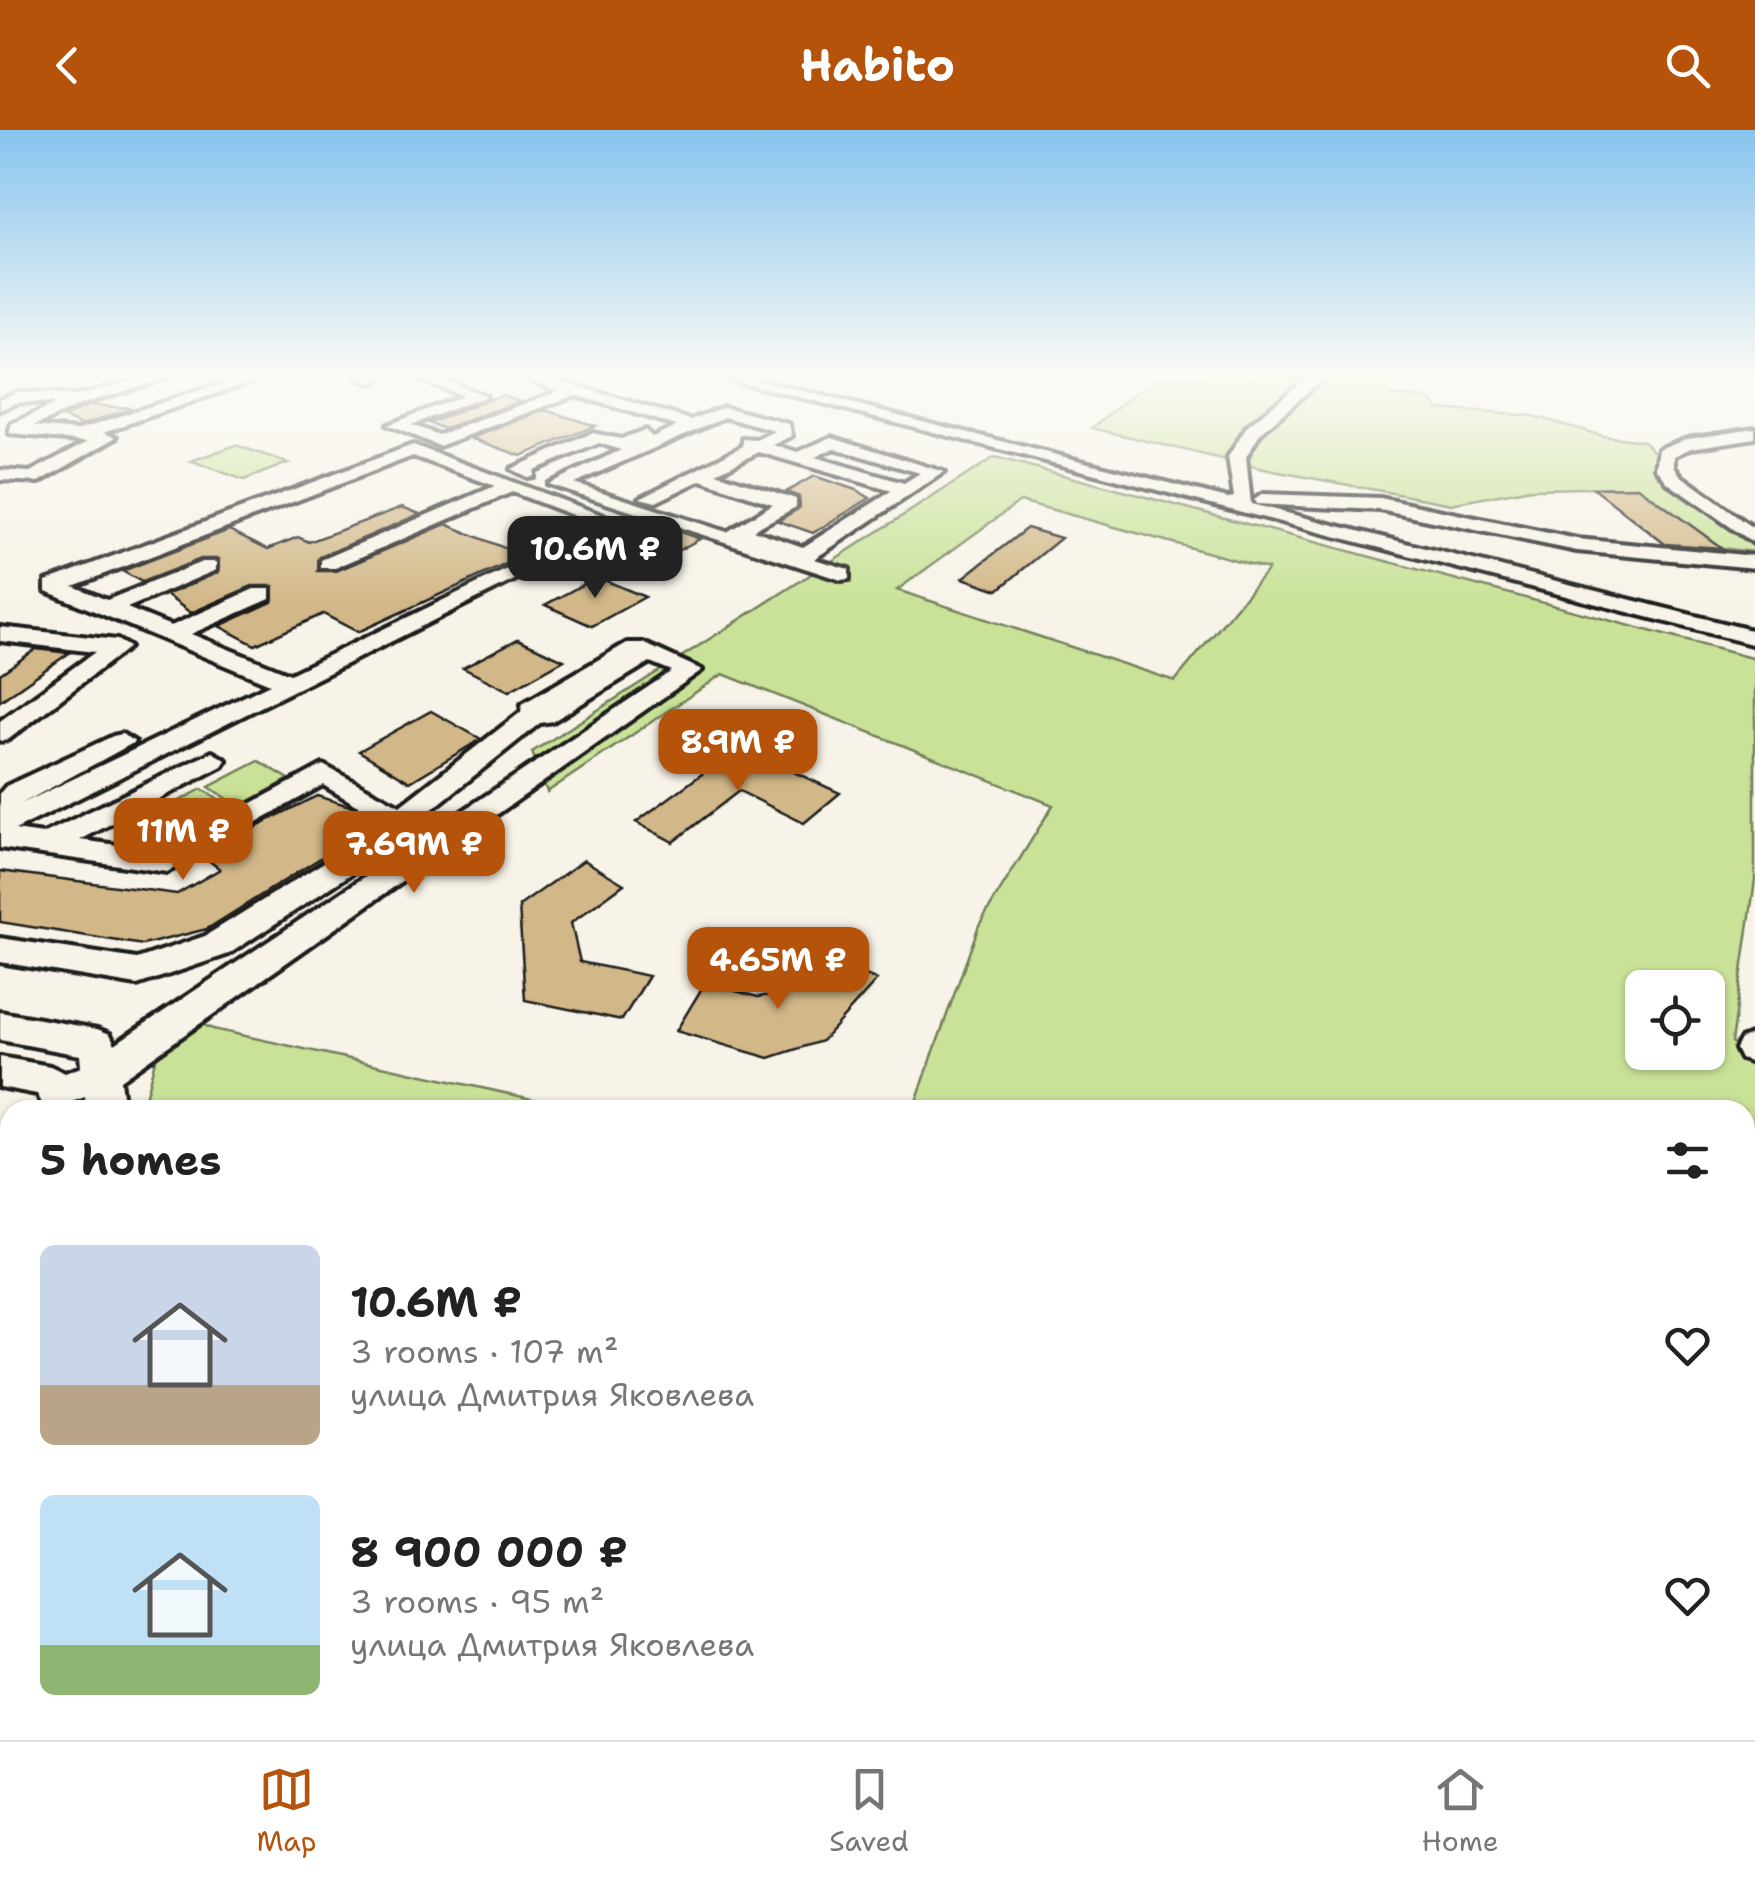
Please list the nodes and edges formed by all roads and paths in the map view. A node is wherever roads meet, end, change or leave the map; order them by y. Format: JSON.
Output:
{"nodes":[{"id":1,"x":79,"y":453,"type":"edge"},
{"id":2,"x":406,"y":453,"type":"edge"},
{"id":3,"x":425,"y":453,"type":"edge"},
{"id":4,"x":560,"y":453,"type":"edge"},
{"id":5,"x":623,"y":453,"type":"edge"},
{"id":6,"x":743,"y":453,"type":"edge"},
{"id":7,"x":791,"y":453,"type":"edge"},
{"id":8,"x":810,"y":453,"type":"edge"},
{"id":9,"x":870,"y":453,"type":"edge"},
{"id":10,"x":1038,"y":453,"type":"edge"},
{"id":11,"x":1239,"y":453,"type":"edge"},
{"id":12,"x":1665,"y":453,"type":"edge"},
{"id":13,"x":800,"y":458,"type":"junction"},
{"id":14,"x":700,"y":474,"type":"junction"},
{"id":15,"x":0,"y":475,"type":"edge"},
{"id":16,"x":26,"y":477,"type":"junction"},
{"id":17,"x":519,"y":479,"type":"junction"},
{"id":18,"x":0,"y":490,"type":"edge"},
{"id":19,"x":907,"y":490,"type":"junction"},
{"id":20,"x":1236,"y":502,"type":"junction"},
{"id":21,"x":737,"y":530,"type":"junction"},
{"id":22,"x":1755,"y":538,"type":"edge"},
{"id":23,"x":1755,"y":562,"type":"edge"},
{"id":24,"x":328,"y":564,"type":"dead end"},
{"id":25,"x":208,"y":566,"type":"dead end"},
{"id":26,"x":841,"y":574,"type":"dead end"},
{"id":27,"x":262,"y":594,"type":"dead end"},
{"id":28,"x":107,"y":608,"type":"junction"},
{"id":29,"x":0,"y":634,"type":"edge"},
{"id":30,"x":172,"y":634,"type":"junction"},
{"id":31,"x":1755,"y":638,"type":"edge"},
{"id":32,"x":292,"y":684,"type":"junction"},
{"id":33,"x":262,"y":699,"type":"junction"},
{"id":34,"x":0,"y":732,"type":"edge"},
{"id":35,"x":212,"y":760,"type":"dead end"},
{"id":36,"x":0,"y":811,"type":"edge"},
{"id":37,"x":402,"y":819,"type":"junction"},
{"id":38,"x":0,"y":826,"type":"edge"},
{"id":39,"x":0,"y":838,"type":"edge"},
{"id":40,"x":46,"y":845,"type":"junction"},
{"id":41,"x":0,"y":950,"type":"edge"},
{"id":42,"x":0,"y":1026,"type":"edge"},
{"id":43,"x":104,"y":1071,"type":"junction"},
{"id":44,"x":0,"y":1072,"type":"edge"},
{"id":45,"x":55,"y":1100,"type":"edge"},
{"id":46,"x":57,"y":1100,"type":"edge"},
{"id":47,"x":105,"y":1100,"type":"edge"}],
"edges":[{"from":1,"to":16,"type":"street"},
{"from":2,"to":28,"type":"street"},
{"from":3,"to":17,"type":"street"},
{"from":4,"to":17,"type":"street"},
{"from":5,"to":26,"type":"street"},
{"from":6,"to":14,"type":"street"},
{"from":7,"to":13,"type":"street"},
{"from":8,"to":13,"type":"street"},
{"from":9,"to":19,"type":"street"},
{"from":10,"to":20,"type":"street"},
{"from":11,"to":20,"type":"street"},
{"from":12,"to":22,"type":"street"},
{"from":13,"to":19,"type":"street"},
{"from":14,"to":21,"type":"street"},
{"from":14,"to":21,"type":"street"},
{"from":15,"to":16,"type":"street"},
{"from":16,"to":18,"type":"street"},
{"from":17,"to":24,"type":"street"},
{"from":17,"to":32,"type":"street"},
{"from":19,"to":21,"type":"street"},
{"from":20,"to":23,"type":"street"},
{"from":20,"to":31,"type":"street"},
{"from":25,"to":28,"type":"street"},
{"from":27,"to":30,"type":"street"},
{"from":28,"to":30,"type":"street"},
{"from":29,"to":34,"type":"street"},
{"from":30,"to":32,"type":"street"},
{"from":32,"to":33,"type":"street"},
{"from":33,"to":36,"type":"street"},
{"from":33,"to":38,"type":"street"},
{"from":35,"to":40,"type":"street"},
{"from":37,"to":40,"type":"street"},
{"from":37,"to":41,"type":"street"},
{"from":37,"to":43,"type":"street"},
{"from":39,"to":40,"type":"street"},
{"from":42,"to":43,"type":"street"},
{"from":43,"to":46,"type":"street"},
{"from":43,"to":47,"type":"street"},
{"from":44,"to":45,"type":"street"}]}
